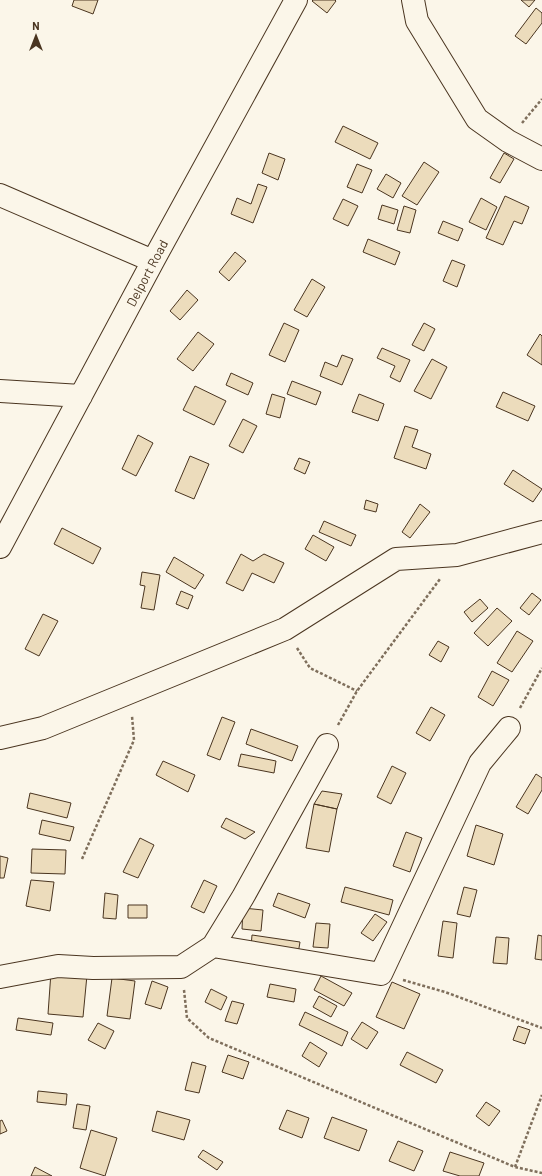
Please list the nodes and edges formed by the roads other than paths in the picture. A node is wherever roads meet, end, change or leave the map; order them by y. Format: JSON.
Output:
{"nodes":[{"id":1,"x":296,"y":0,"type":"edge"},
{"id":2,"x":413,"y":0,"type":"edge"},
{"id":3,"x":542,"y":159,"type":"edge"},
{"id":4,"x":0,"y":195,"type":"edge"},
{"id":5,"x":153,"y":261,"type":"junction"},
{"id":6,"x":0,"y":391,"type":"edge"},
{"id":7,"x":81,"y":396,"type":"junction"},
{"id":8,"x":542,"y":532,"type":"edge"},
{"id":9,"x":0,"y":547,"type":"edge"},
{"id":10,"x":509,"y":728,"type":"road end"},
{"id":11,"x":0,"y":738,"type":"edge"},
{"id":12,"x":327,"y":745,"type":"road end"},
{"id":13,"x":213,"y":946,"type":"junction"},
{"id":14,"x":0,"y":977,"type":"edge"}],
"edges":[{"from":1,"to":5,"type":"street","name":"Delport Road"},
{"from":2,"to":3,"type":"street"},
{"from":4,"to":5,"type":"street"},
{"from":5,"to":7,"type":"street","name":"Delport Road"},
{"from":6,"to":7,"type":"street"},
{"from":7,"to":9,"type":"street","name":"Delport Road"},
{"from":8,"to":11,"type":"street"},
{"from":10,"to":13,"type":"street"},
{"from":12,"to":13,"type":"street"},
{"from":13,"to":14,"type":"street"}]}
